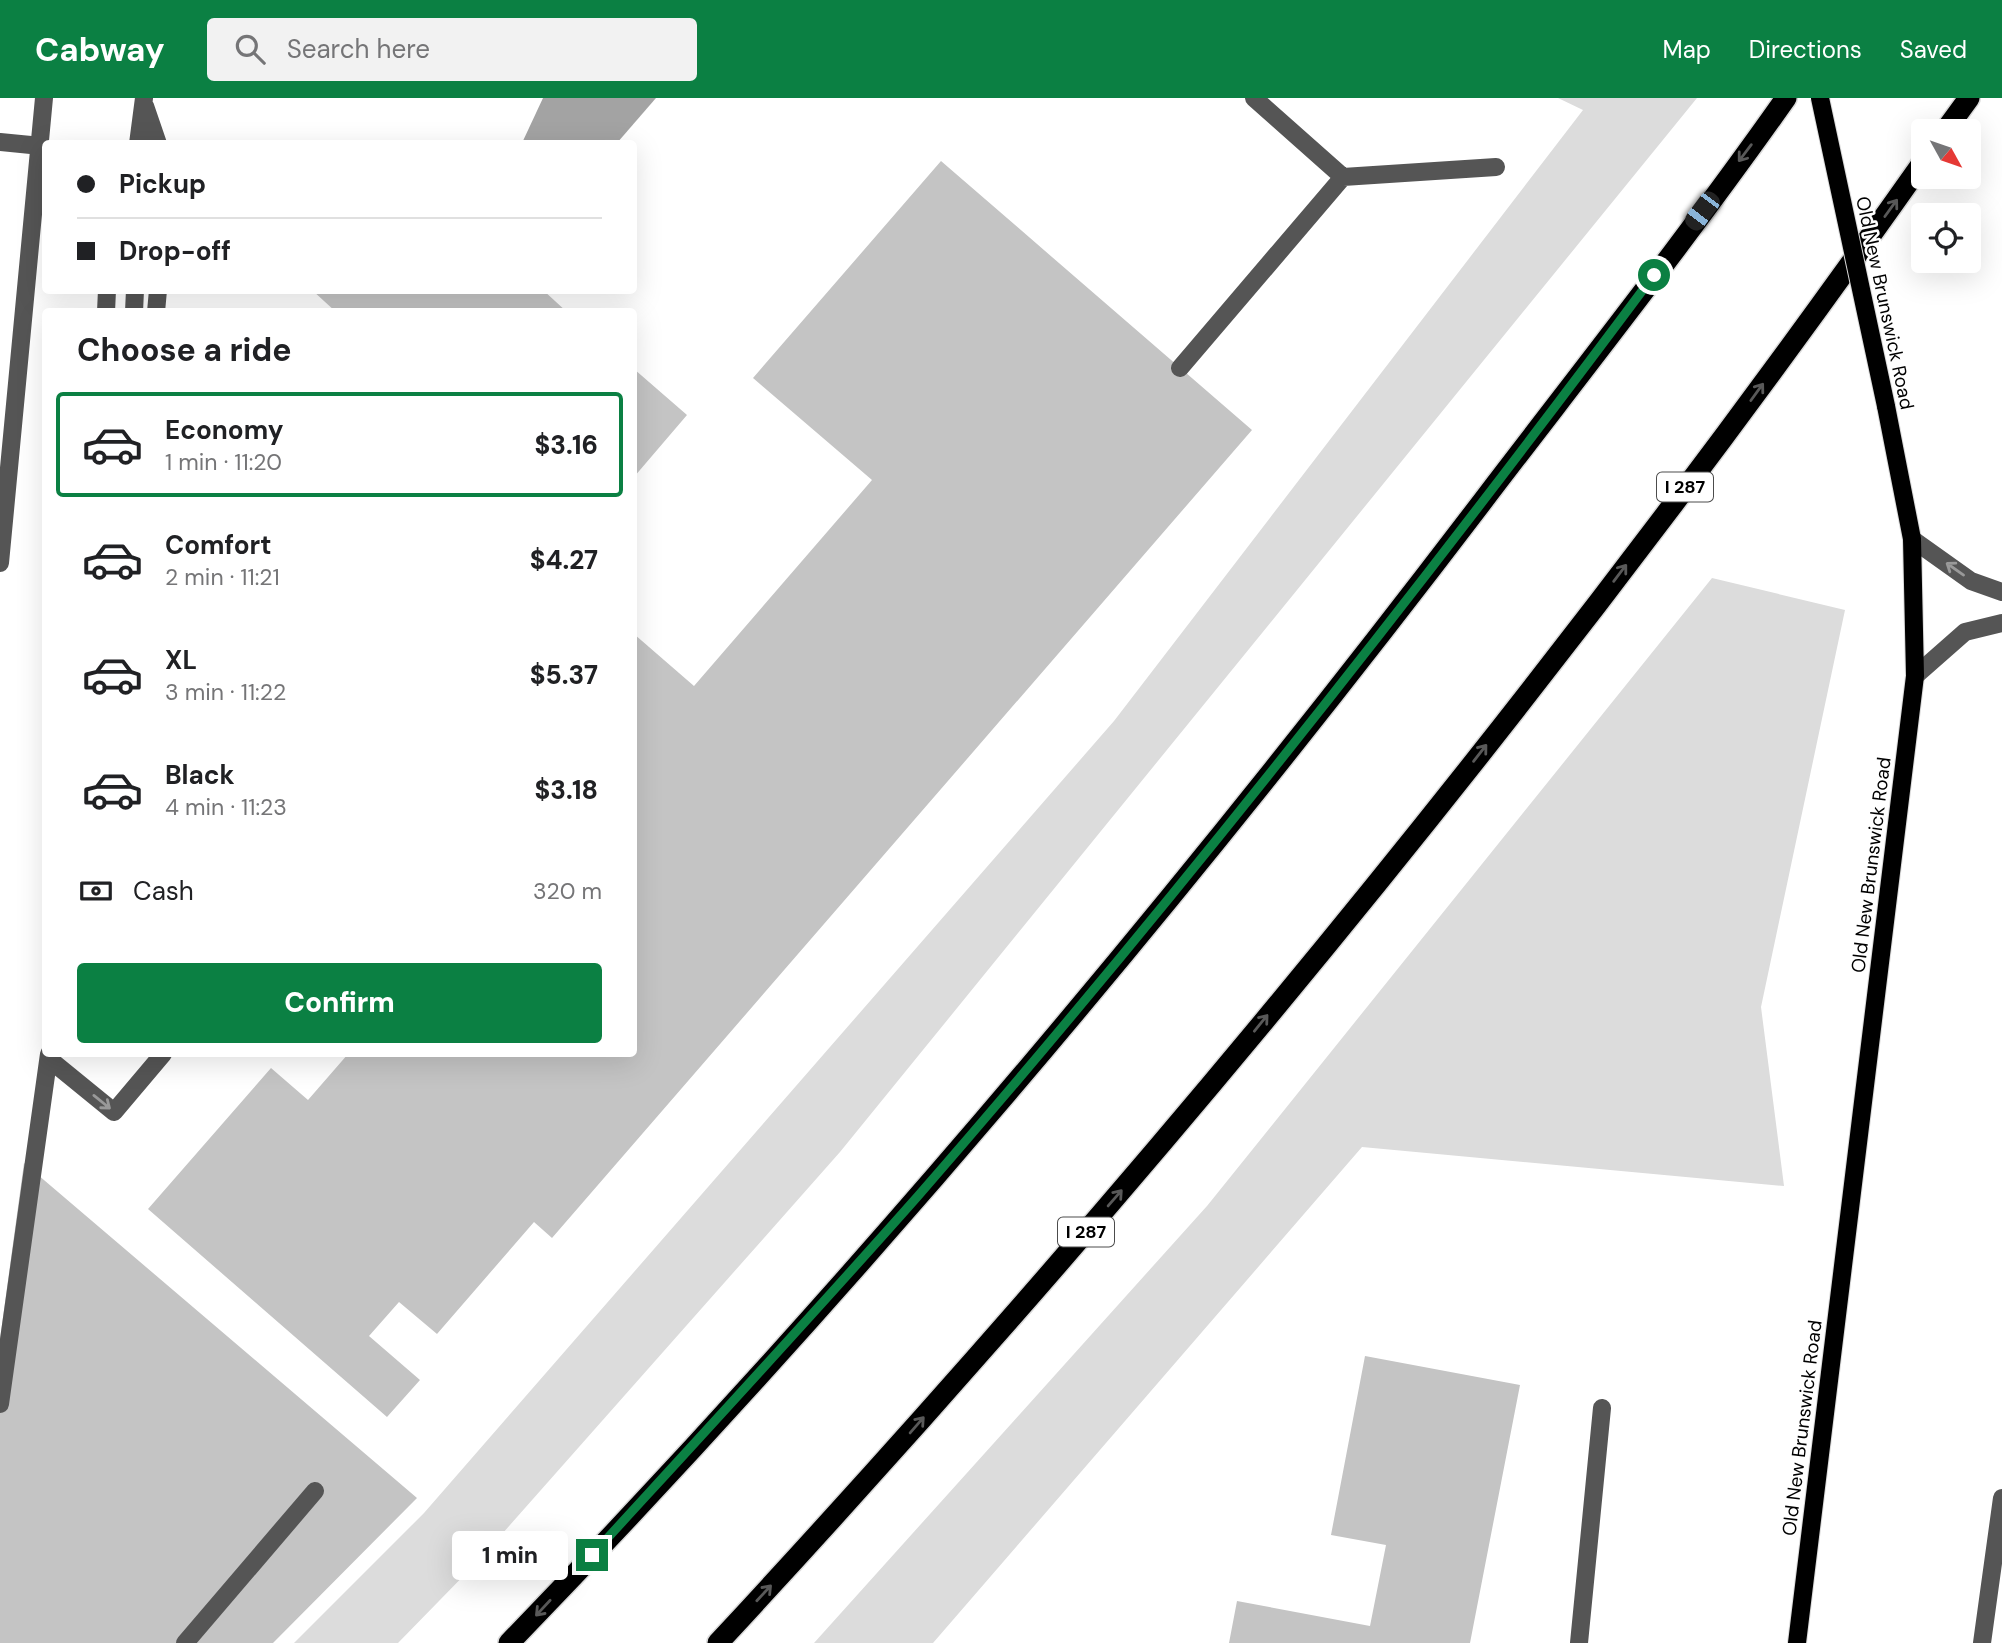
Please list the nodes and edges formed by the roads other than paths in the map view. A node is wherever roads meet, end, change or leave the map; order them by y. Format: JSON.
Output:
{"nodes":[{"id":1,"x":44,"y":98,"type":"edge"},
{"id":2,"x":1254,"y":98,"type":"edge"},
{"id":3,"x":1786,"y":98,"type":"edge"},
{"id":4,"x":1819,"y":98,"type":"edge"},
{"id":5,"x":1969,"y":98,"type":"edge"},
{"id":6,"x":144,"y":101,"type":"edge"},
{"id":7,"x":1954,"y":119,"type":"edge"},
{"id":8,"x":139,"y":140,"type":"edge"},
{"id":9,"x":157,"y":140,"type":"edge"},
{"id":10,"x":0,"y":142,"type":"edge"},
{"id":11,"x":41,"y":146,"type":"junction"},
{"id":12,"x":1496,"y":166,"type":"dead end"},
{"id":13,"x":1343,"y":177,"type":"junction"},
{"id":14,"x":1911,"y":179,"type":"edge"},
{"id":15,"x":1180,"y":368,"type":"dead end"},
{"id":16,"x":1912,"y":539,"type":"junction"},
{"id":17,"x":0,"y":563,"type":"edge"},
{"id":18,"x":2002,"y":592,"type":"edge"},
{"id":19,"x":2002,"y":623,"type":"edge"},
{"id":20,"x":1915,"y":676,"type":"junction"},
{"id":21,"x":49,"y":1057,"type":"edge"},
{"id":22,"x":50,"y":1057,"type":"edge"},
{"id":23,"x":160,"y":1057,"type":"edge"},
{"id":24,"x":0,"y":1404,"type":"edge"},
{"id":25,"x":1602,"y":1408,"type":"dead end"},
{"id":26,"x":315,"y":1491,"type":"dead end"},
{"id":27,"x":2002,"y":1498,"type":"edge"},
{"id":28,"x":185,"y":1643,"type":"edge"},
{"id":29,"x":509,"y":1643,"type":"edge"},
{"id":30,"x":718,"y":1643,"type":"edge"},
{"id":31,"x":1579,"y":1643,"type":"edge"},
{"id":32,"x":1797,"y":1643,"type":"edge"},
{"id":33,"x":1982,"y":1643,"type":"edge"}],
"edges":[{"from":1,"to":11,"type":"street"},
{"from":2,"to":13,"type":"street"},
{"from":3,"to":29,"type":"highway","one_way":true},
{"from":4,"to":16,"type":"main road","name":"Old New Brunswick Road","bridge":true},
{"from":5,"to":7,"type":"highway"},
{"from":6,"to":8,"type":"street"},
{"from":6,"to":9,"type":"street"},
{"from":10,"to":11,"type":"street"},
{"from":11,"to":17,"type":"street"},
{"from":12,"to":13,"type":"street"},
{"from":13,"to":15,"type":"street"},
{"from":30,"to":14,"type":"highway","number":"I 287","one_way":true},
{"from":18,"to":16,"type":"street","one_way":true},
{"from":16,"to":20,"type":"main road","name":"Old New Brunswick Road"},
{"from":19,"to":20,"type":"street"},
{"from":20,"to":32,"type":"main road","name":"Old New Brunswick Road"},
{"from":21,"to":24,"type":"street"},
{"from":22,"to":23,"type":"street","one_way":true},
{"from":25,"to":31,"type":"street"},
{"from":26,"to":28,"type":"street"},
{"from":27,"to":33,"type":"street"}]}
